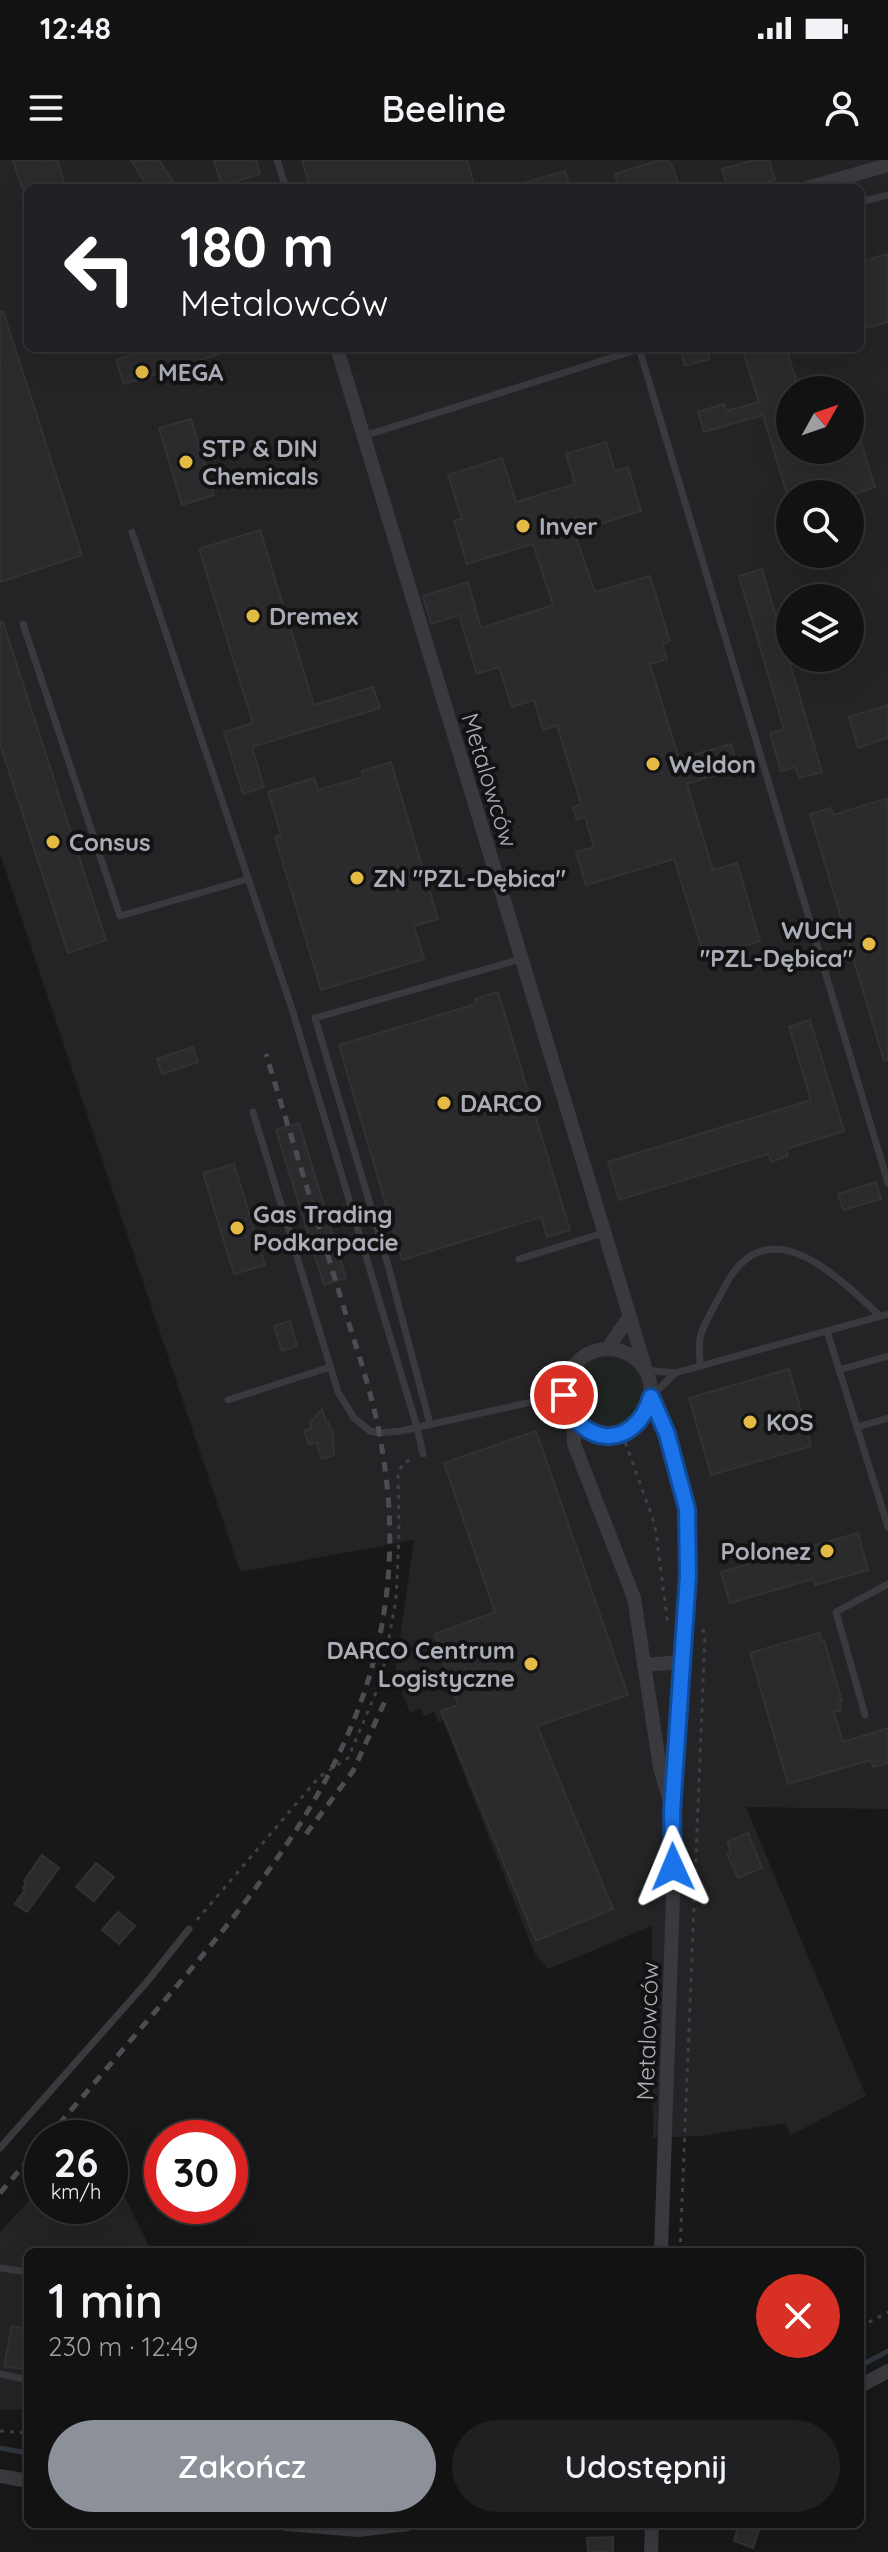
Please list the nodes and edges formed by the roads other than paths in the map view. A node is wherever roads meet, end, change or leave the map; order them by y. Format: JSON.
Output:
{"nodes":[{"id":1,"x":277,"y":160,"type":"edge"},
{"id":2,"x":888,"y":165,"type":"edge"},
{"id":3,"x":285,"y":184,"type":"edge"},
{"id":4,"x":821,"y":184,"type":"edge"},
{"id":5,"x":888,"y":195,"type":"edge"},
{"id":6,"x":864,"y":201,"type":"edge"},
{"id":7,"x":338,"y":352,"type":"edge"},
{"id":8,"x":630,"y":352,"type":"edge"},
{"id":9,"x":640,"y":352,"type":"edge"},
{"id":10,"x":364,"y":436,"type":"junction"},
{"id":11,"x":132,"y":532,"type":"dead end"},
{"id":12,"x":23,"y":624,"type":"dead end"},
{"id":13,"x":248,"y":879,"type":"junction"},
{"id":14,"x":521,"y":959,"type":"junction"},
{"id":15,"x":253,"y":1112,"type":"dead end"},
{"id":16,"x":888,"y":1147,"type":"edge"},
{"id":17,"x":879,"y":1150,"type":"junction"},
{"id":18,"x":888,"y":1183,"type":"edge"},
{"id":19,"x":603,"y":1233,"type":"junction"},
{"id":20,"x":519,"y":1259,"type":"dead end"},
{"id":21,"x":884,"y":1315,"type":"edge"},
{"id":22,"x":629,"y":1317,"type":"junction"},
{"id":23,"x":827,"y":1331,"type":"junction"},
{"id":24,"x":608,"y":1348,"type":"junction"},
{"id":25,"x":888,"y":1356,"type":"edge"},
{"id":26,"x":700,"y":1365,"type":"junction"},
{"id":27,"x":330,"y":1367,"type":"junction"},
{"id":28,"x":646,"y":1370,"type":"junction"},
{"id":29,"x":839,"y":1370,"type":"junction"},
{"id":30,"x":675,"y":1373,"type":"junction"},
{"id":31,"x":564,"y":1387,"type":"junction"},
{"id":32,"x":651,"y":1397,"type":"junction"},
{"id":33,"x":228,"y":1400,"type":"dead end"},
{"id":34,"x":536,"y":1401,"type":"junction"},
{"id":35,"x":888,"y":1418,"type":"edge"},
{"id":36,"x":574,"y":1420,"type":"junction"},
{"id":37,"x":430,"y":1424,"type":"junction"},
{"id":38,"x":417,"y":1427,"type":"junction"},
{"id":39,"x":857,"y":1427,"type":"junction"},
{"id":40,"x":423,"y":1454,"type":"road end"},
{"id":41,"x":888,"y":1527,"type":"edge"},
{"id":42,"x":888,"y":1584,"type":"edge"},
{"id":43,"x":683,"y":1662,"type":"junction"},
{"id":44,"x":644,"y":1665,"type":"junction"},
{"id":45,"x":865,"y":1715,"type":"dead end"},
{"id":46,"x":672,"y":1811,"type":"junction"},
{"id":47,"x":189,"y":1929,"type":"road end"},
{"id":48,"x":0,"y":2148,"type":"edge"},
{"id":49,"x":661,"y":2248,"type":"edge"},
{"id":50,"x":0,"y":2268,"type":"edge"},
{"id":51,"x":24,"y":2271,"type":"edge"},
{"id":52,"x":888,"y":2371,"type":"edge"},
{"id":53,"x":0,"y":2374,"type":"edge"},
{"id":54,"x":24,"y":2379,"type":"edge"},
{"id":55,"x":864,"y":2384,"type":"edge"},
{"id":56,"x":0,"y":2476,"type":"edge"},
{"id":57,"x":24,"y":2480,"type":"edge"},
{"id":58,"x":334,"y":2528,"type":"edge"},
{"id":59,"x":375,"y":2528,"type":"edge"},
{"id":60,"x":652,"y":2528,"type":"edge"},
{"id":61,"x":651,"y":2552,"type":"edge"}],
"edges":[{"from":1,"to":3,"type":"lane"},
{"from":2,"to":4,"type":"street"},
{"from":5,"to":6,"type":"lane"},
{"from":7,"to":10,"type":"street","name":"Metalowców"},
{"from":8,"to":10,"type":"lane"},
{"from":9,"to":17,"type":"lane"},
{"from":10,"to":14,"type":"street","name":"Metalowców"},
{"from":11,"to":13,"type":"lane"},
{"from":12,"to":13,"type":"lane"},
{"from":13,"to":38,"type":"lane"},
{"from":14,"to":19,"type":"street","name":"Metalowców"},
{"from":14,"to":37,"type":"lane"},
{"from":15,"to":27,"type":"lane"},
{"from":16,"to":17,"type":"lane"},
{"from":17,"to":18,"type":"lane"},
{"from":19,"to":20,"type":"lane"},
{"from":19,"to":22,"type":"street","name":"Metalowców"},
{"from":21,"to":23,"type":"lane"},
{"from":21,"to":26,"type":"lane"},
{"from":22,"to":24,"type":"street"},
{"from":22,"to":28,"type":"street","name":"Metalowców"},
{"from":23,"to":26,"type":"lane"},
{"from":23,"to":29,"type":"lane"},
{"from":24,"to":28,"type":"street"},
{"from":24,"to":31,"type":"street"},
{"from":25,"to":29,"type":"lane"},
{"from":26,"to":30,"type":"lane"},
{"from":27,"to":33,"type":"lane"},
{"from":27,"to":38,"type":"lane"},
{"from":28,"to":30,"type":"lane"},
{"from":28,"to":32,"type":"street","name":"Metalowców"},
{"from":29,"to":39,"type":"lane"},
{"from":30,"to":32,"type":"lane"},
{"from":31,"to":34,"type":"lane"},
{"from":31,"to":36,"type":"street","name":"Metalowców"},
{"from":32,"to":36,"type":"street"},
{"from":32,"to":43,"type":"street","name":"Metalowców"},
{"from":34,"to":36,"type":"lane"},
{"from":34,"to":37,"type":"lane"},
{"from":35,"to":39,"type":"lane"},
{"from":36,"to":44,"type":"street","name":"Metalowców"},
{"from":37,"to":38,"type":"lane"},
{"from":38,"to":40,"type":"lane"},
{"from":39,"to":41,"type":"lane"},
{"from":42,"to":45,"type":"lane"},
{"from":43,"to":44,"type":"street"},
{"from":43,"to":46,"type":"street","name":"Metalowców"},
{"from":44,"to":46,"type":"street","name":"Metalowców"},
{"from":46,"to":49,"type":"street","name":"Metalowców"},
{"from":47,"to":48,"type":"lane"},
{"from":50,"to":51,"type":"lane"},
{"from":52,"to":55,"type":"street"},
{"from":53,"to":54,"type":"lane"},
{"from":56,"to":57,"type":"street"},
{"from":58,"to":59,"type":"street"},
{"from":60,"to":61,"type":"street"}]}
